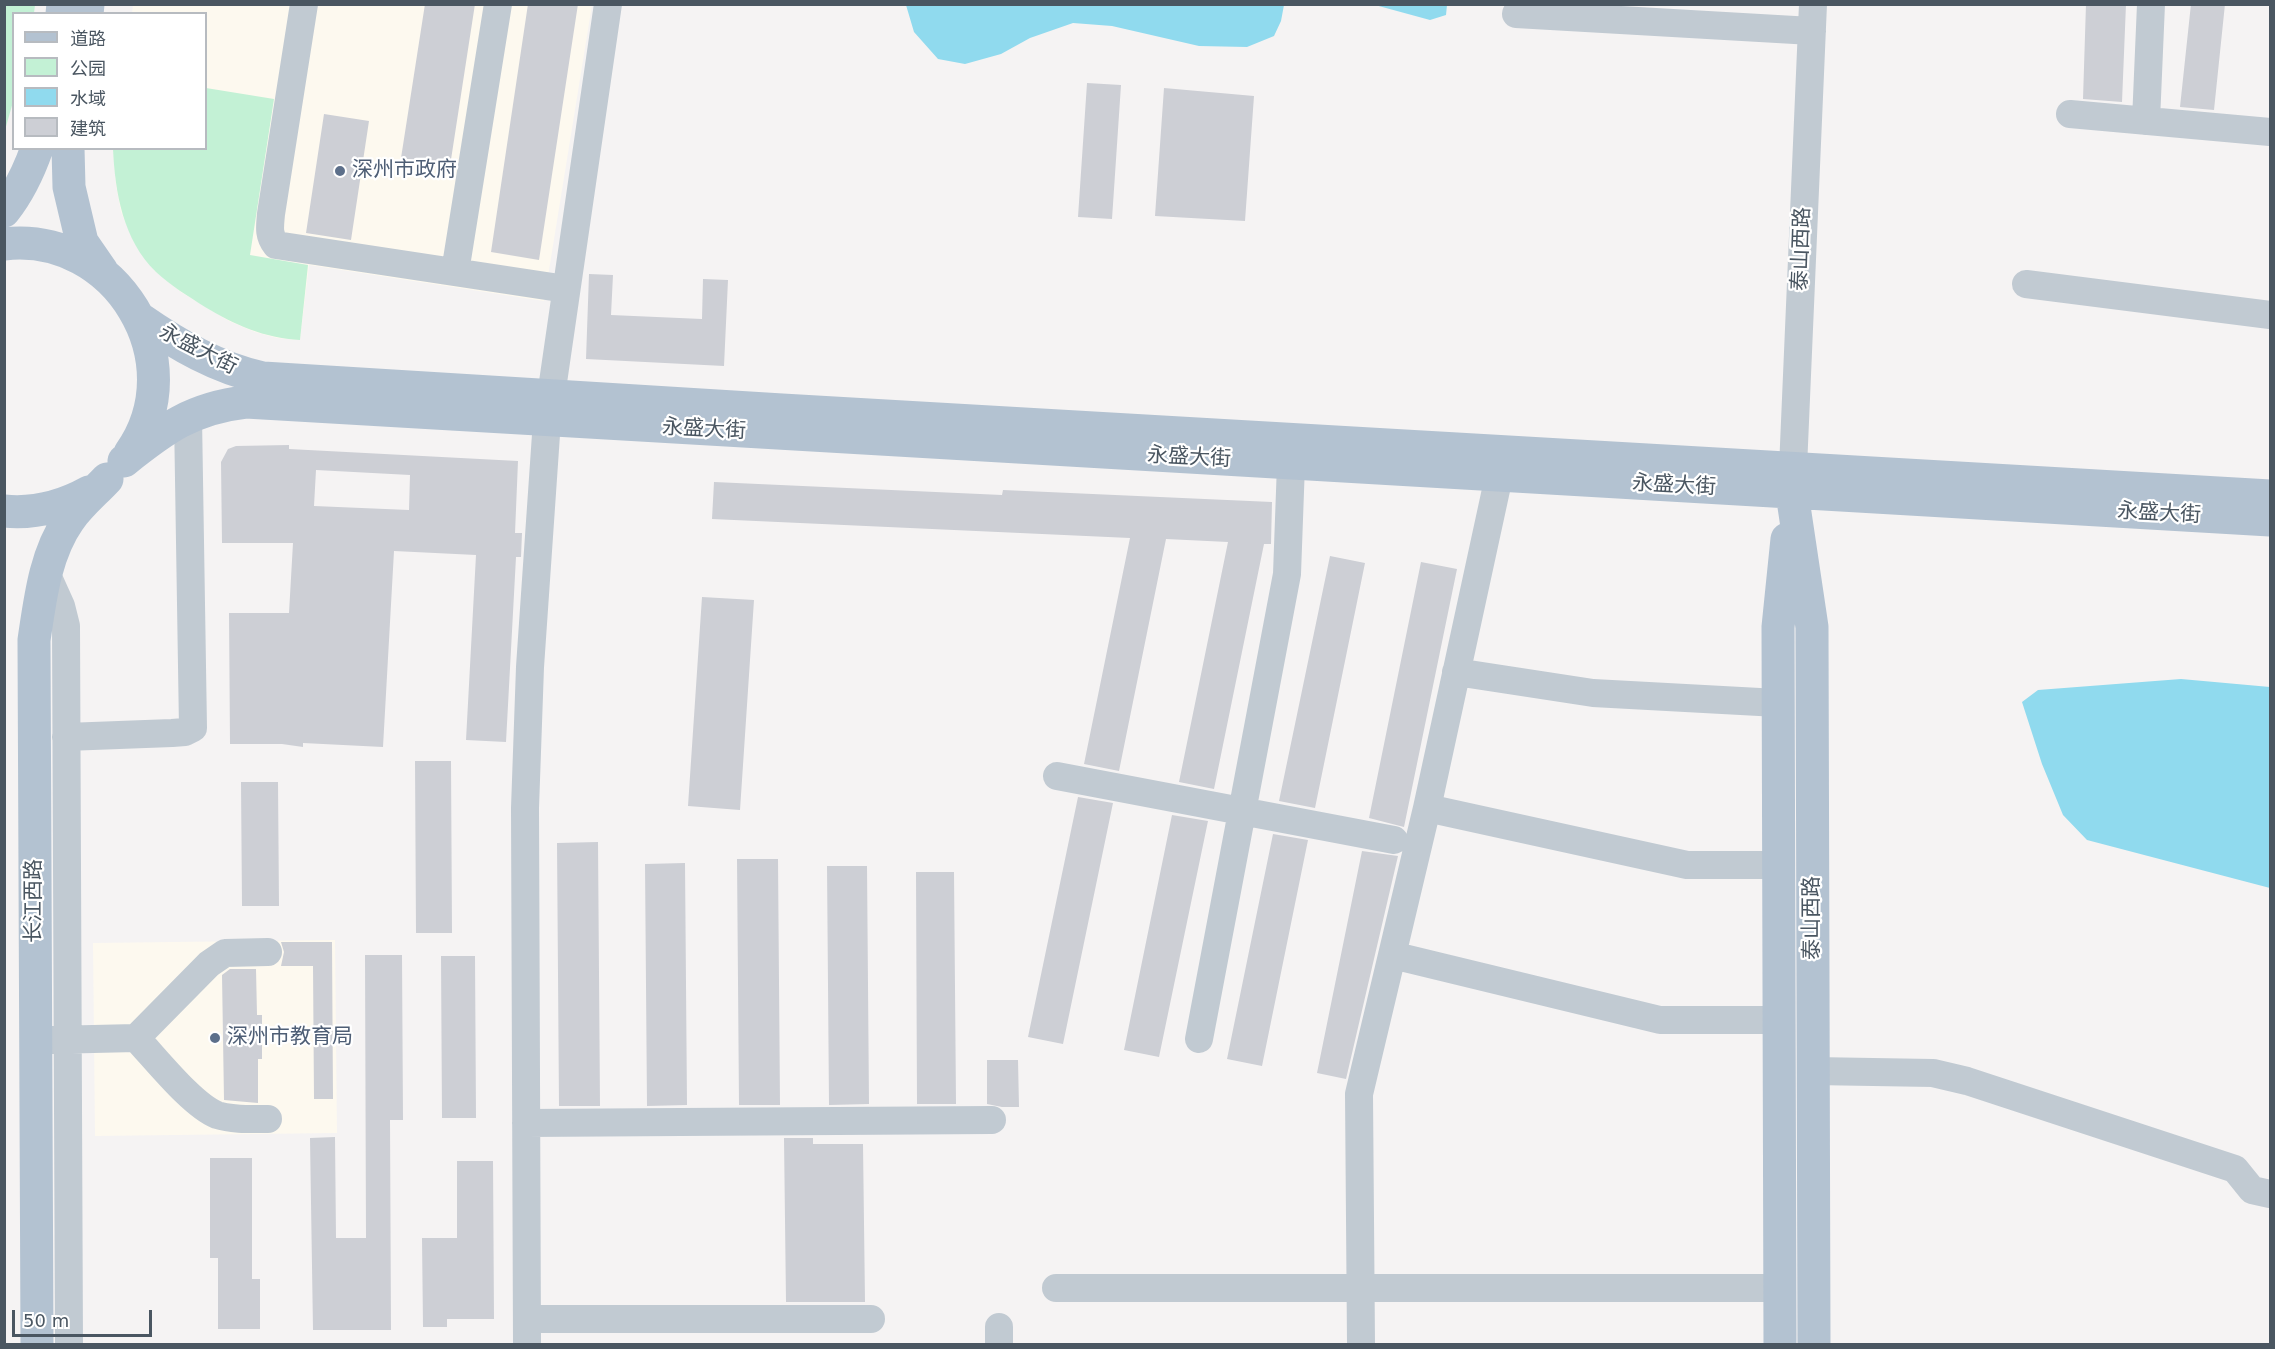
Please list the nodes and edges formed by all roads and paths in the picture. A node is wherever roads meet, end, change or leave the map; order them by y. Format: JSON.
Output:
{"nodes":[{"id":1,"x":304,"y":4,"type":"edge"},
{"id":2,"x":498,"y":4,"type":"edge"},
{"id":3,"x":608,"y":4,"type":"edge"},
{"id":4,"x":2151,"y":4,"type":"edge"},
{"id":5,"x":1516,"y":14,"type":"dead end"},
{"id":6,"x":1812,"y":18,"type":"edge"},
{"id":7,"x":2070,"y":114,"type":"dead end"},
{"id":8,"x":2146,"y":121,"type":"junction"},
{"id":9,"x":2271,"y":132,"type":"edge"},
{"id":10,"x":36,"y":150,"type":"edge"},
{"id":11,"x":68,"y":150,"type":"edge"},
{"id":12,"x":4,"y":211,"type":"edge"},
{"id":13,"x":4,"y":244,"type":"edge"},
{"id":14,"x":455,"y":272,"type":"junction"},
{"id":15,"x":103,"y":273,"type":"junction"},
{"id":16,"x":2025,"y":284,"type":"dead end"},
{"id":17,"x":566,"y":289,"type":"junction"},
{"id":18,"x":2271,"y":315,"type":"edge"},
{"id":19,"x":139,"y":318,"type":"junction"},
{"id":20,"x":549,"y":408,"type":"junction"},
{"id":21,"x":188,"y":417,"type":"junction"},
{"id":22,"x":1291,"y":464,"type":"junction"},
{"id":23,"x":115,"y":470,"type":"junction"},
{"id":24,"x":1499,"y":476,"type":"junction"},
{"id":25,"x":1792,"y":481,"type":"junction"},
{"id":26,"x":2271,"y":496,"type":"edge"},
{"id":27,"x":4,"y":511,"type":"edge"},
{"id":28,"x":2271,"y":520,"type":"edge"},
{"id":29,"x":47,"y":575,"type":"junction"},
{"id":30,"x":1456,"y":672,"type":"junction"},
{"id":31,"x":1778,"y":704,"type":"junction"},
{"id":32,"x":66,"y":736,"type":"junction"},
{"id":33,"x":1056,"y":776,"type":"dead end"},
{"id":34,"x":1427,"y":808,"type":"junction"},
{"id":35,"x":1242,"y":811,"type":"junction"},
{"id":36,"x":1394,"y":840,"type":"dead end"},
{"id":37,"x":1778,"y":865,"type":"junction"},
{"id":38,"x":268,"y":952,"type":"dead end"},
{"id":39,"x":1392,"y":955,"type":"junction"},
{"id":40,"x":1779,"y":1020,"type":"junction"},
{"id":41,"x":136,"y":1038,"type":"junction"},
{"id":42,"x":68,"y":1039,"type":"junction"},
{"id":43,"x":1199,"y":1039,"type":"dead end"},
{"id":44,"x":36,"y":1040,"type":"junction"},
{"id":45,"x":1813,"y":1071,"type":"junction"},
{"id":46,"x":268,"y":1119,"type":"dead end"},
{"id":47,"x":992,"y":1120,"type":"dead end"},
{"id":48,"x":526,"y":1123,"type":"junction"},
{"id":49,"x":2271,"y":1194,"type":"edge"},
{"id":50,"x":1056,"y":1288,"type":"dead end"},
{"id":51,"x":1360,"y":1288,"type":"junction"},
{"id":52,"x":1780,"y":1288,"type":"junction"},
{"id":53,"x":871,"y":1319,"type":"dead end"},
{"id":54,"x":527,"y":1332,"type":"edge"},
{"id":55,"x":37,"y":1344,"type":"edge"},
{"id":56,"x":69,"y":1344,"type":"edge"},
{"id":57,"x":1361,"y":1344,"type":"edge"},
{"id":58,"x":1780,"y":1344,"type":"edge"},
{"id":59,"x":1814,"y":1344,"type":"edge"}],
"edges":[{"from":1,"to":14,"type":"street"},
{"from":2,"to":14,"type":"street"},
{"from":3,"to":17,"type":"street"},
{"from":4,"to":8,"type":"street"},
{"from":5,"to":6,"type":"street"},
{"from":6,"to":25,"type":"street","name":"泰山西路"},
{"from":7,"to":8,"type":"street"},
{"from":8,"to":9,"type":"street"},
{"from":10,"to":12,"type":"main road"},
{"from":11,"to":15,"type":"main road"},
{"from":13,"to":15,"type":"main road"},
{"from":14,"to":17,"type":"street"},
{"from":15,"to":19,"type":"main road"},
{"from":16,"to":18,"type":"street"},
{"from":17,"to":20,"type":"street"},
{"from":19,"to":20,"type":"main road","name":"永盛大街"},
{"from":19,"to":23,"type":"main road"},
{"from":20,"to":21,"type":"main road","name":"永盛大街"},
{"from":20,"to":22,"type":"main road","name":"永盛大街"},
{"from":20,"to":25,"type":"main road","name":"永盛大街"},
{"from":20,"to":48,"type":"street"},
{"from":21,"to":23,"type":"main road","name":"永盛大街"},
{"from":21,"to":32,"type":"street"},
{"from":22,"to":24,"type":"main road","name":"永盛大街"},
{"from":22,"to":35,"type":"street"},
{"from":23,"to":27,"type":"main road"},
{"from":23,"to":29,"type":"main road","name":"长江西路"},
{"from":24,"to":25,"type":"main road","name":"永盛大街"},
{"from":24,"to":30,"type":"street"},
{"from":25,"to":26,"type":"main road","name":"永盛大街"},
{"from":25,"to":28,"type":"main road","name":"永盛大街"},
{"from":25,"to":31,"type":"main road","name":"泰山西路"},
{"from":25,"to":45,"type":"main road","name":"泰山西路"},
{"from":29,"to":32,"type":"street"},
{"from":29,"to":44,"type":"main road","name":"长江西路"},
{"from":30,"to":31,"type":"street"},
{"from":30,"to":34,"type":"street"},
{"from":31,"to":37,"type":"main road","name":"泰山西路"},
{"from":32,"to":42,"type":"street"},
{"from":33,"to":35,"type":"street"},
{"from":34,"to":37,"type":"street"},
{"from":34,"to":39,"type":"street"},
{"from":35,"to":36,"type":"street"},
{"from":35,"to":43,"type":"street"},
{"from":37,"to":40,"type":"main road","name":"泰山西路"},
{"from":38,"to":41,"type":"street"},
{"from":39,"to":40,"type":"street"},
{"from":39,"to":51,"type":"street"},
{"from":40,"to":52,"type":"main road","name":"泰山西路"},
{"from":41,"to":42,"type":"street"},
{"from":41,"to":46,"type":"street"},
{"from":42,"to":44,"type":"street"},
{"from":42,"to":56,"type":"street"},
{"from":44,"to":55,"type":"main road","name":"长江西路"},
{"from":45,"to":49,"type":"street"},
{"from":45,"to":59,"type":"main road","name":"泰山西路"},
{"from":47,"to":48,"type":"street"},
{"from":48,"to":54,"type":"street"},
{"from":50,"to":51,"type":"street"},
{"from":51,"to":52,"type":"street"},
{"from":51,"to":57,"type":"street"},
{"from":52,"to":58,"type":"main road","name":"泰山西路"},
{"from":53,"to":54,"type":"street"}]}
